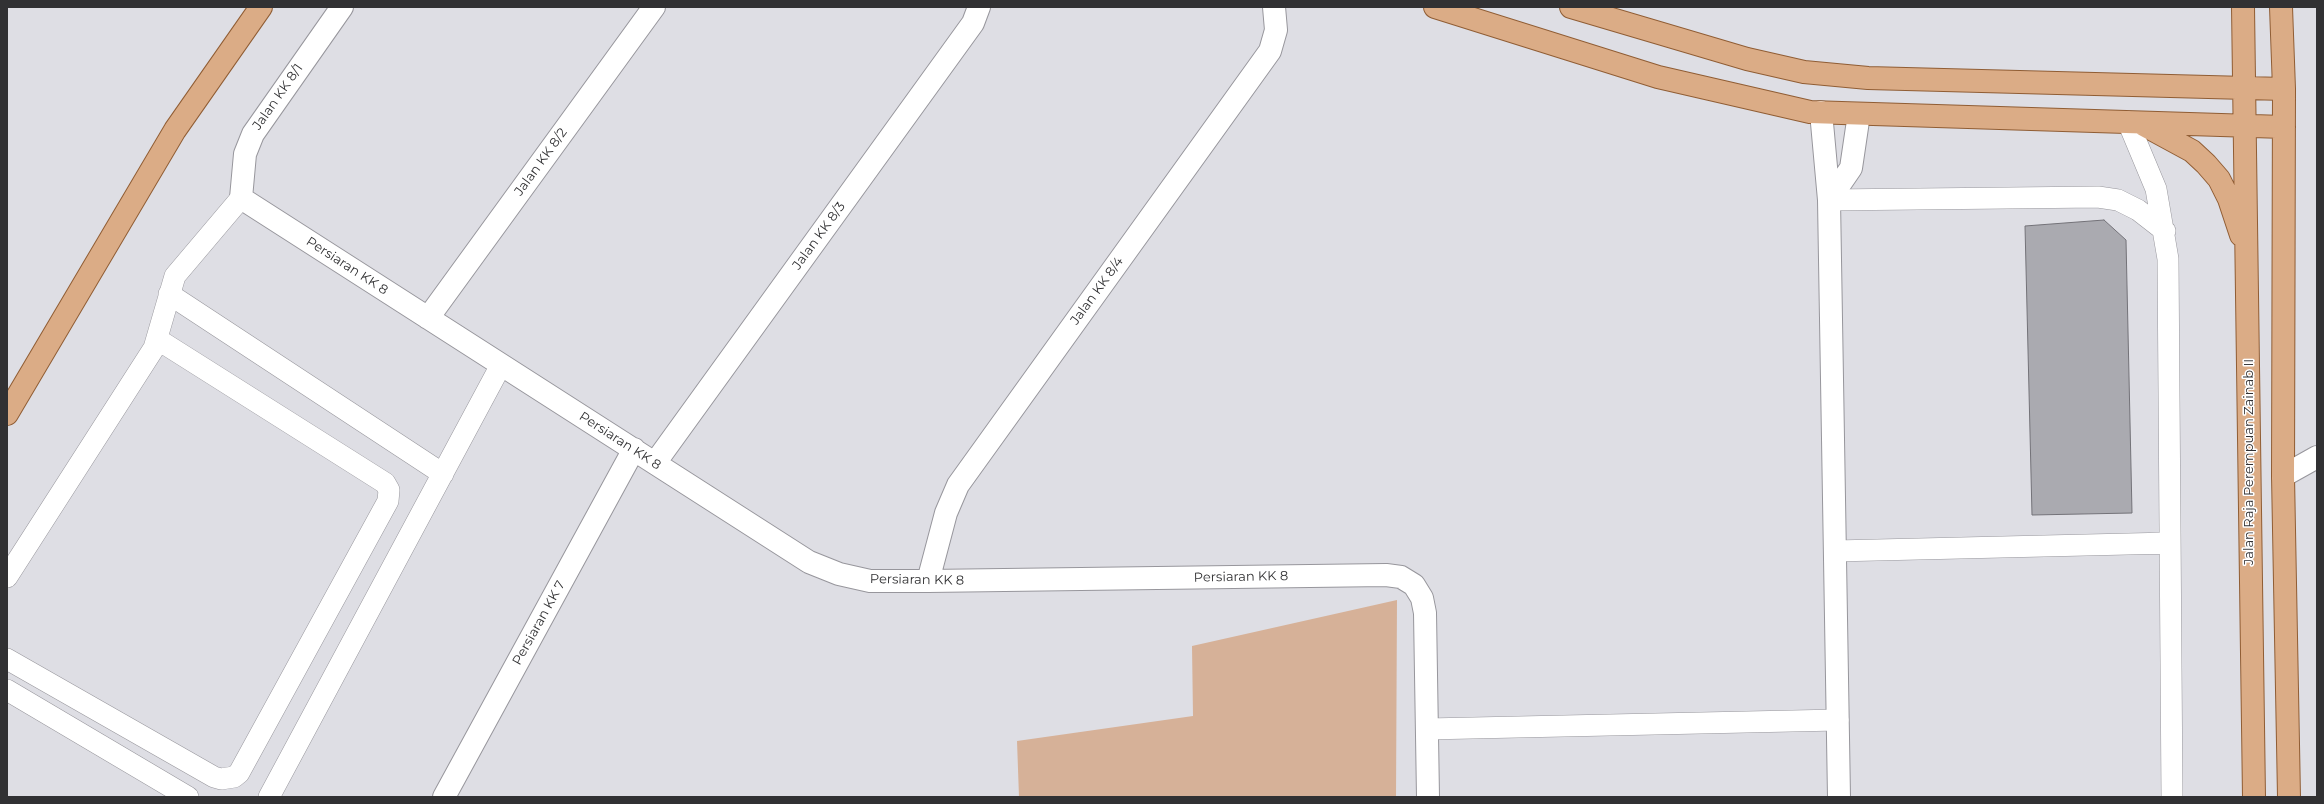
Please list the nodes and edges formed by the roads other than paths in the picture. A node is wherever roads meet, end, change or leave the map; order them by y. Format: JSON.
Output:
{"nodes":[{"id":1,"x":260,"y":7,"type":"edge"},
{"id":2,"x":342,"y":7,"type":"edge"},
{"id":3,"x":654,"y":7,"type":"edge"},
{"id":4,"x":979,"y":7,"type":"edge"},
{"id":5,"x":1435,"y":7,"type":"edge"},
{"id":6,"x":1571,"y":7,"type":"edge"},
{"id":7,"x":2243,"y":7,"type":"edge"},
{"id":8,"x":2281,"y":7,"type":"edge"},
{"id":9,"x":1274,"y":8,"type":"edge"},
{"id":10,"x":2245,"y":88,"type":"junction"},
{"id":11,"x":2284,"y":89,"type":"junction"},
{"id":12,"x":1821,"y":112,"type":"junction"},
{"id":13,"x":1859,"y":114,"type":"junction"},
{"id":14,"x":2134,"y":122,"type":"junction"},
{"id":15,"x":2246,"y":126,"type":"junction"},
{"id":16,"x":2284,"y":127,"type":"junction"},
{"id":17,"x":241,"y":198,"type":"junction"},
{"id":18,"x":1829,"y":200,"type":"junction"},
{"id":19,"x":2165,"y":231,"type":"junction"},
{"id":20,"x":2247,"y":255,"type":"junction"},
{"id":21,"x":169,"y":294,"type":"junction"},
{"id":22,"x":428,"y":318,"type":"junction"},
{"id":23,"x":157,"y":339,"type":"junction"},
{"id":24,"x":501,"y":365,"type":"junction"},
{"id":25,"x":7,"y":414,"type":"edge"},
{"id":26,"x":634,"y":449,"type":"junction"},
{"id":27,"x":2317,"y":457,"type":"edge"},
{"id":28,"x":655,"y":463,"type":"junction"},
{"id":29,"x":443,"y":474,"type":"junction"},
{"id":30,"x":2283,"y":476,"type":"junction"},
{"id":31,"x":2170,"y":543,"type":"junction"},
{"id":32,"x":1835,"y":551,"type":"junction"},
{"id":33,"x":7,"y":577,"type":"edge"},
{"id":34,"x":928,"y":581,"type":"junction"},
{"id":35,"x":7,"y":659,"type":"edge"},
{"id":36,"x":7,"y":690,"type":"edge"},
{"id":37,"x":1838,"y":720,"type":"junction"},
{"id":38,"x":1427,"y":730,"type":"junction"},
{"id":39,"x":188,"y":797,"type":"edge"},
{"id":40,"x":269,"y":797,"type":"edge"},
{"id":41,"x":444,"y":797,"type":"edge"},
{"id":42,"x":1428,"y":797,"type":"edge"},
{"id":43,"x":1839,"y":797,"type":"edge"},
{"id":44,"x":2172,"y":797,"type":"edge"},
{"id":45,"x":2254,"y":797,"type":"edge"},
{"id":46,"x":2289,"y":797,"type":"edge"}],
"edges":[{"from":1,"to":25,"type":"main road"},
{"from":2,"to":17,"type":"street","name":"Jalan KK 8/1"},
{"from":3,"to":22,"type":"street","name":"Jalan KK 8/2"},
{"from":4,"to":28,"type":"street","name":"Jalan KK 8/3"},
{"from":5,"to":12,"type":"main road"},
{"from":6,"to":10,"type":"main road"},
{"from":7,"to":10,"type":"main road"},
{"from":8,"to":11,"type":"main road"},
{"from":9,"to":34,"type":"street","name":"Jalan KK 8/4"},
{"from":10,"to":11,"type":"main road"},
{"from":10,"to":15,"type":"main road","name":"Jalan Raja Perempuan Zainab II"},
{"from":11,"to":16,"type":"main road"},
{"from":12,"to":13,"type":"main road"},
{"from":12,"to":18,"type":"street"},
{"from":13,"to":14,"type":"main road"},
{"from":13,"to":18,"type":"street"},
{"from":14,"to":15,"type":"main road"},
{"from":14,"to":19,"type":"lane"},
{"from":14,"to":20,"type":"main road"},
{"from":15,"to":16,"type":"main road"},
{"from":15,"to":20,"type":"main road","name":"Jalan Raja Perempuan Zainab II"},
{"from":16,"to":30,"type":"main road"},
{"from":17,"to":21,"type":"lane"},
{"from":17,"to":22,"type":"street","name":"Persiaran KK 8"},
{"from":18,"to":19,"type":"lane"},
{"from":18,"to":32,"type":"street"},
{"from":19,"to":31,"type":"lane"},
{"from":20,"to":45,"type":"main road","name":"Jalan Raja Perempuan Zainab II"},
{"from":21,"to":23,"type":"lane"},
{"from":21,"to":29,"type":"lane"},
{"from":22,"to":24,"type":"street","name":"Persiaran KK 8"},
{"from":23,"to":33,"type":"lane"},
{"from":23,"to":35,"type":"lane"},
{"from":24,"to":26,"type":"street","name":"Persiaran KK 8"},
{"from":24,"to":29,"type":"lane"},
{"from":26,"to":28,"type":"street","name":"Persiaran KK 8"},
{"from":26,"to":41,"type":"street","name":"Persiaran KK 7"},
{"from":27,"to":30,"type":"street"},
{"from":28,"to":34,"type":"street","name":"Persiaran KK 8"},
{"from":29,"to":40,"type":"lane"},
{"from":30,"to":46,"type":"main road"},
{"from":31,"to":32,"type":"lane"},
{"from":31,"to":44,"type":"lane"},
{"from":32,"to":37,"type":"street"},
{"from":34,"to":38,"type":"street","name":"Persiaran KK 8"},
{"from":36,"to":39,"type":"lane"},
{"from":37,"to":38,"type":"lane"},
{"from":37,"to":43,"type":"street"},
{"from":38,"to":42,"type":"street","name":"Persiaran KK 8"}]}
